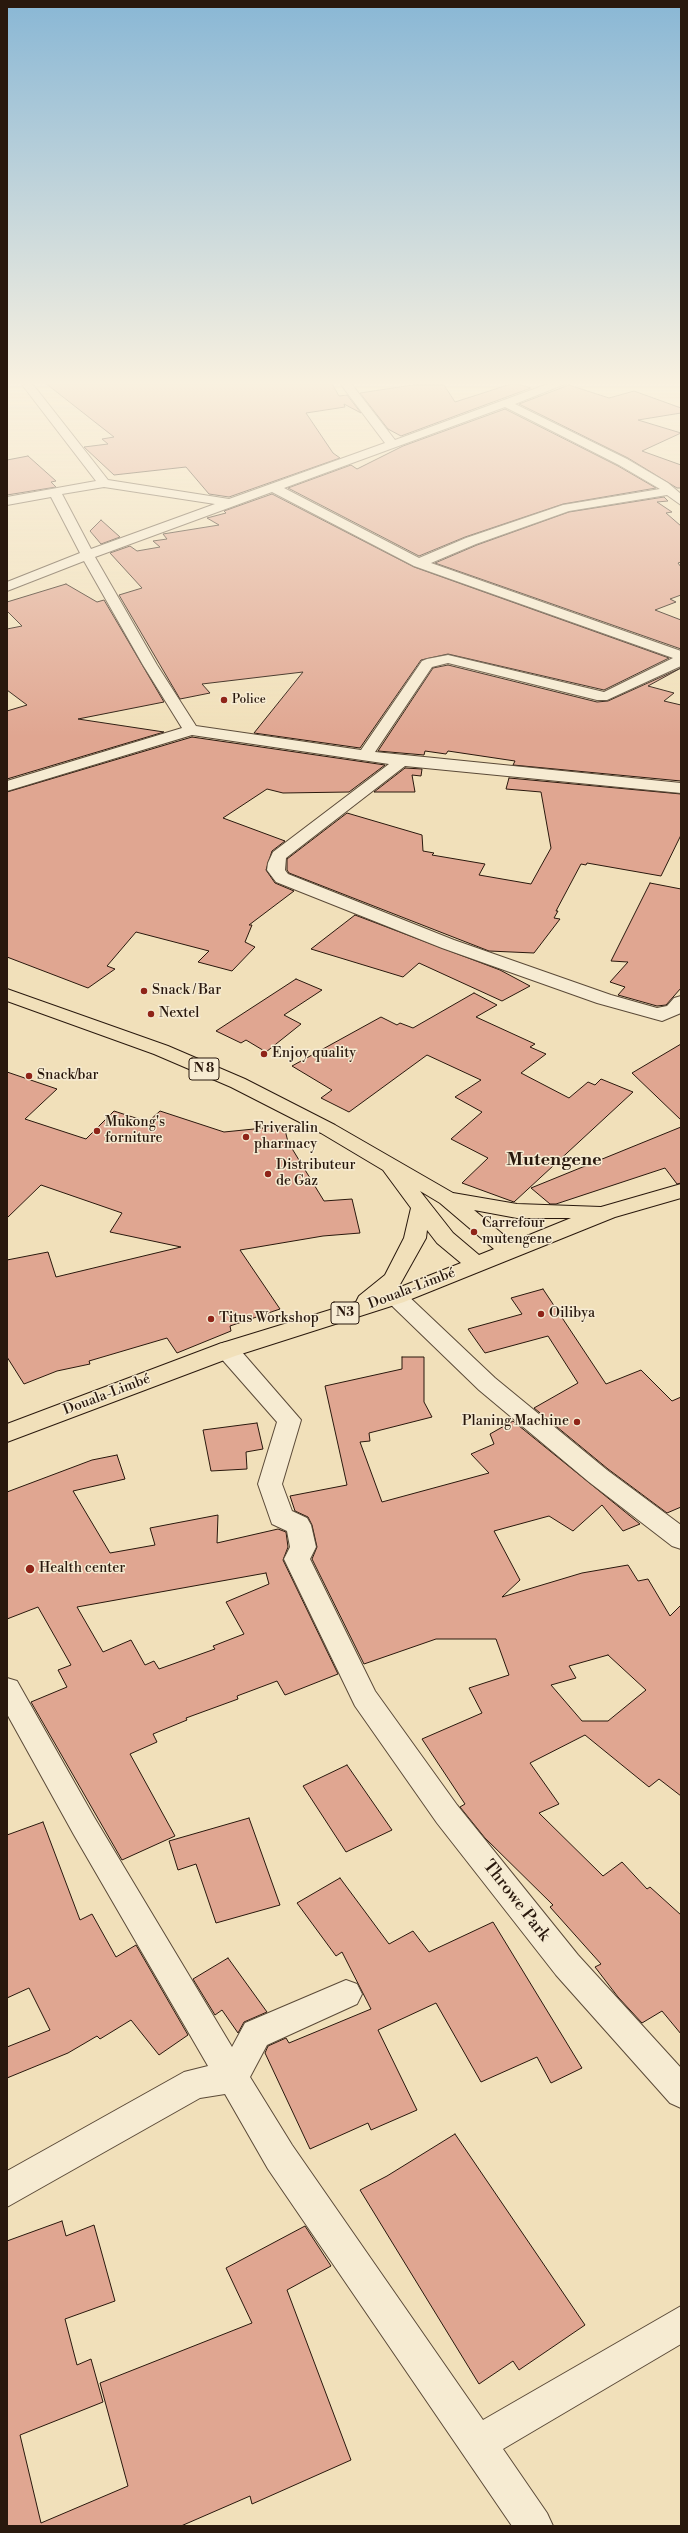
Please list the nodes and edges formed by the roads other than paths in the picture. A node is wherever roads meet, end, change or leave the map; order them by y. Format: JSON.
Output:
{"nodes":[{"id":1,"x":59,"y":500,"type":"edge"},
{"id":2,"x":209,"y":500,"type":"edge"},
{"id":3,"x":242,"y":500,"type":"edge"},
{"id":4,"x":298,"y":500,"type":"edge"},
{"id":5,"x":602,"y":500,"type":"edge"},
{"id":6,"x":232,"y":504,"type":"junction"},
{"id":7,"x":87,"y":555,"type":"junction"},
{"id":8,"x":419,"y":563,"type":"junction"},
{"id":9,"x":7,"y":587,"type":"edge"},
{"id":10,"x":681,"y":656,"type":"edge"},
{"id":11,"x":681,"y":660,"type":"edge"},
{"id":12,"x":191,"y":730,"type":"junction"},
{"id":13,"x":365,"y":756,"type":"junction"},
{"id":14,"x":402,"y":761,"type":"junction"},
{"id":15,"x":7,"y":786,"type":"edge"},
{"id":16,"x":681,"y":788,"type":"edge"},
{"id":17,"x":7,"y":995,"type":"edge"},
{"id":18,"x":681,"y":1002,"type":"edge"},
{"id":19,"x":390,"y":1166,"type":"junction"},
{"id":20,"x":681,"y":1191,"type":"edge"},
{"id":21,"x":447,"y":1198,"type":"junction"},
{"id":22,"x":421,"y":1209,"type":"junction"},
{"id":23,"x":607,"y":1212,"type":"junction"},
{"id":24,"x":509,"y":1250,"type":"junction"},
{"id":25,"x":476,"y":1264,"type":"junction"},
{"id":26,"x":396,"y":1297,"type":"junction"},
{"id":27,"x":353,"y":1310,"type":"junction"},
{"id":28,"x":228,"y":1350,"type":"junction"},
{"id":29,"x":7,"y":1433,"type":"edge"},
{"id":30,"x":681,"y":1539,"type":"edge"},
{"id":31,"x":7,"y":1689,"type":"edge"},
{"id":32,"x":346,"y":1994,"type":"dead end"},
{"id":33,"x":233,"y":2078,"type":"junction"},
{"id":34,"x":681,"y":2092,"type":"edge"},
{"id":35,"x":7,"y":2190,"type":"edge"},
{"id":36,"x":681,"y":2324,"type":"edge"},
{"id":37,"x":478,"y":2443,"type":"junction"},
{"id":38,"x":534,"y":2526,"type":"edge"}],
"edges":[{"from":1,"to":7,"type":"street"},
{"from":2,"to":6,"type":"street"},
{"from":3,"to":6,"type":"street"},
{"from":4,"to":8,"type":"street"},
{"from":5,"to":8,"type":"street"},
{"from":6,"to":7,"type":"street"},
{"from":7,"to":9,"type":"street"},
{"from":7,"to":12,"type":"street"},
{"from":8,"to":10,"type":"street"},
{"from":11,"to":13,"type":"street"},
{"from":12,"to":13,"type":"street"},
{"from":12,"to":15,"type":"street"},
{"from":13,"to":14,"type":"street"},
{"from":14,"to":16,"type":"street"},
{"from":14,"to":18,"type":"street"},
{"from":17,"to":19,"type":"highway","number":"N 8"},
{"from":19,"to":21,"type":"highway","number":"N 8"},
{"from":19,"to":22,"type":"highway","number":"N 8"},
{"from":20,"to":23,"type":"highway","name":"Douala-Limbé","number":"N3"},
{"from":21,"to":23,"type":"highway"},
{"from":21,"to":24,"type":"highway","number":"N 8"},
{"from":22,"to":25,"type":"highway","number":"N 8"},
{"from":22,"to":27,"type":"highway"},
{"from":23,"to":24,"type":"highway","name":"Douala-Limbé","number":"N3"},
{"from":24,"to":25,"type":"highway","name":"Douala-Limbé","number":"N3"},
{"from":25,"to":26,"type":"highway","name":"Douala-Limbé","number":"N3"},
{"from":26,"to":27,"type":"highway","name":"Douala-Limbé","number":"N3"},
{"from":26,"to":30,"type":"street"},
{"from":27,"to":28,"type":"highway","name":"Douala-Limbé","number":"N3"},
{"from":28,"to":29,"type":"highway","name":"Douala-Limbé","number":"N3"},
{"from":28,"to":34,"type":"street","name":"Throwe Park"},
{"from":31,"to":33,"type":"street"},
{"from":32,"to":33,"type":"street"},
{"from":33,"to":35,"type":"street"},
{"from":33,"to":37,"type":"street"},
{"from":36,"to":37,"type":"street"},
{"from":37,"to":38,"type":"street"}]}
